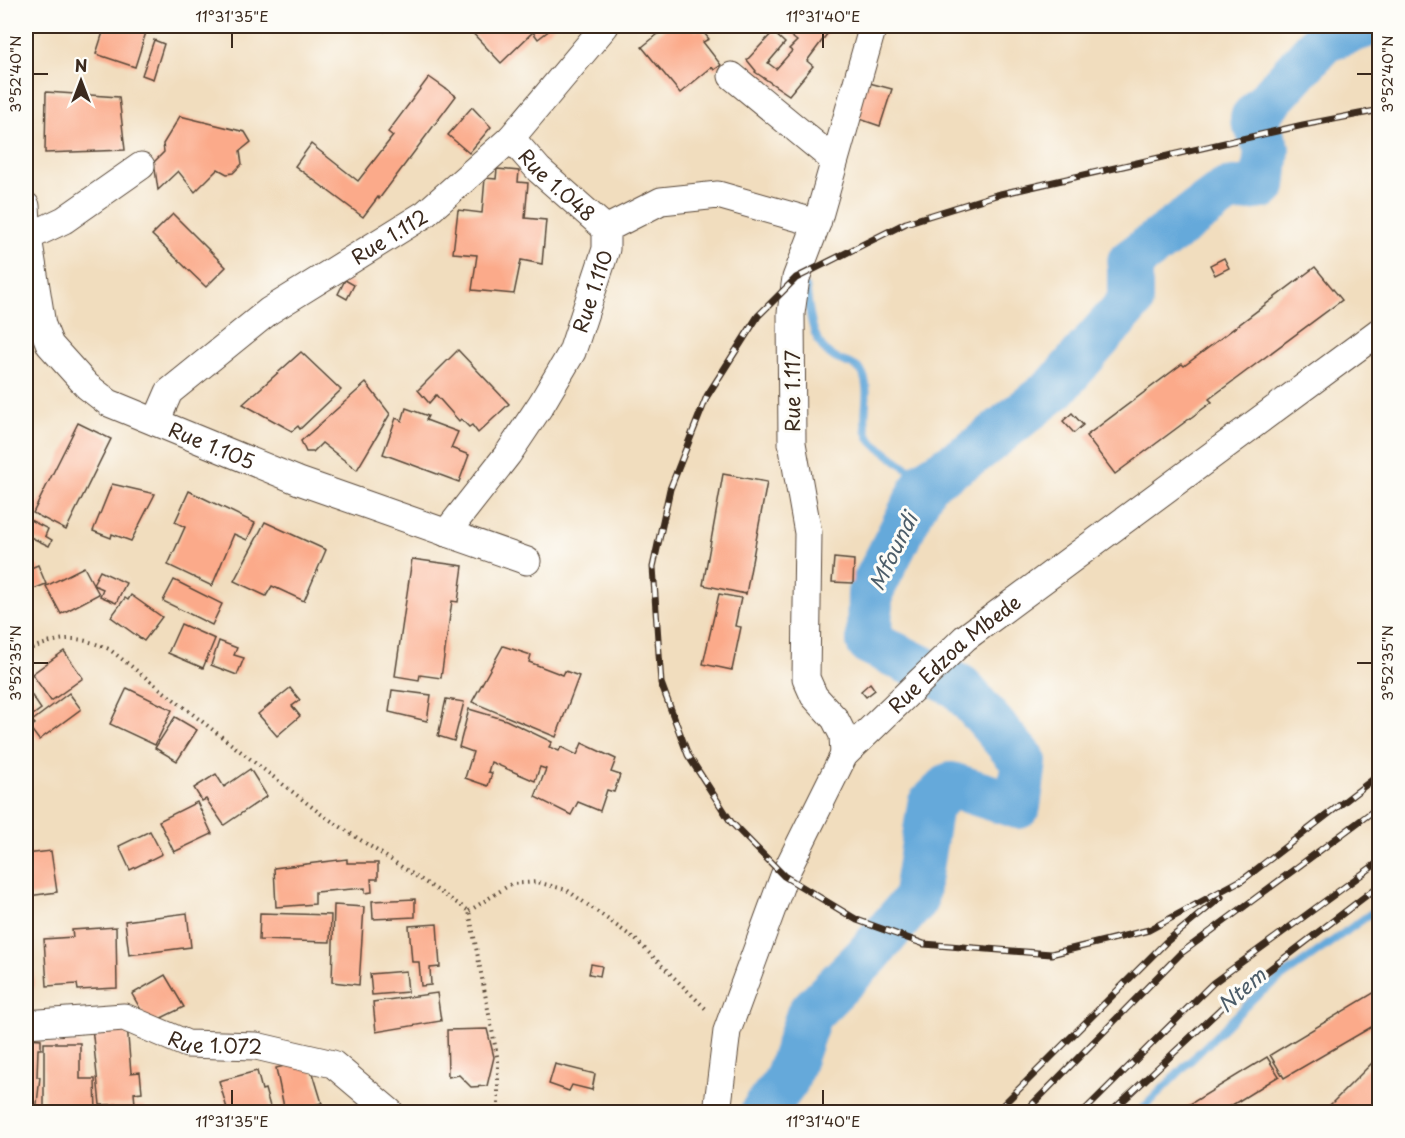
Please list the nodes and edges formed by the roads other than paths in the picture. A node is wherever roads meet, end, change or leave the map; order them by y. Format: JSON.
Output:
{"nodes":[{"id":1,"x":605,"y":26,"type":"edge"},
{"id":2,"x":873,"y":26,"type":"edge"},
{"id":3,"x":732,"y":76,"type":"dead end"},
{"id":4,"x":511,"y":138,"type":"junction"},
{"id":5,"x":834,"y":160,"type":"junction"},
{"id":6,"x":141,"y":166,"type":"dead end"},
{"id":7,"x":26,"y":206,"type":"edge"},
{"id":8,"x":817,"y":223,"type":"junction"},
{"id":9,"x":606,"y":229,"type":"junction"},
{"id":10,"x":27,"y":238,"type":"edge"},
{"id":11,"x":1380,"y":331,"type":"edge"},
{"id":12,"x":156,"y":422,"type":"junction"},
{"id":13,"x":446,"y":532,"type":"junction"},
{"id":14,"x":527,"y":561,"type":"dead end"},
{"id":15,"x":844,"y":755,"type":"junction"},
{"id":16,"x":26,"y":1024,"type":"edge"},
{"id":17,"x":390,"y":1113,"type":"edge"},
{"id":18,"x":717,"y":1113,"type":"edge"}],
"edges":[{"from":1,"to":4,"type":"street","name":"Rue 1.112"},
{"from":2,"to":5,"type":"street","name":"Rue 1.117"},
{"from":3,"to":5,"type":"street"},
{"from":4,"to":9,"type":"street","name":"Rue 1.048"},
{"from":4,"to":12,"type":"street","name":"Rue 1.112"},
{"from":5,"to":8,"type":"street","name":"Rue 1.117"},
{"from":6,"to":10,"type":"street"},
{"from":7,"to":10,"type":"street","name":"Rue 1.105"},
{"from":8,"to":9,"type":"street","name":"Rue 1.110"},
{"from":8,"to":15,"type":"street","name":"Rue 1.117"},
{"from":9,"to":13,"type":"street","name":"Rue 1.110"},
{"from":10,"to":12,"type":"street","name":"Rue 1.105"},
{"from":11,"to":15,"type":"street","name":"Rue Edzoa Mbede"},
{"from":12,"to":13,"type":"street","name":"Rue 1.105"},
{"from":13,"to":14,"type":"street","name":"Rue 1.105"},
{"from":15,"to":18,"type":"street","name":"Rue Edzoa Mbede"},
{"from":16,"to":17,"type":"street","name":"Rue 1.072"}]}
